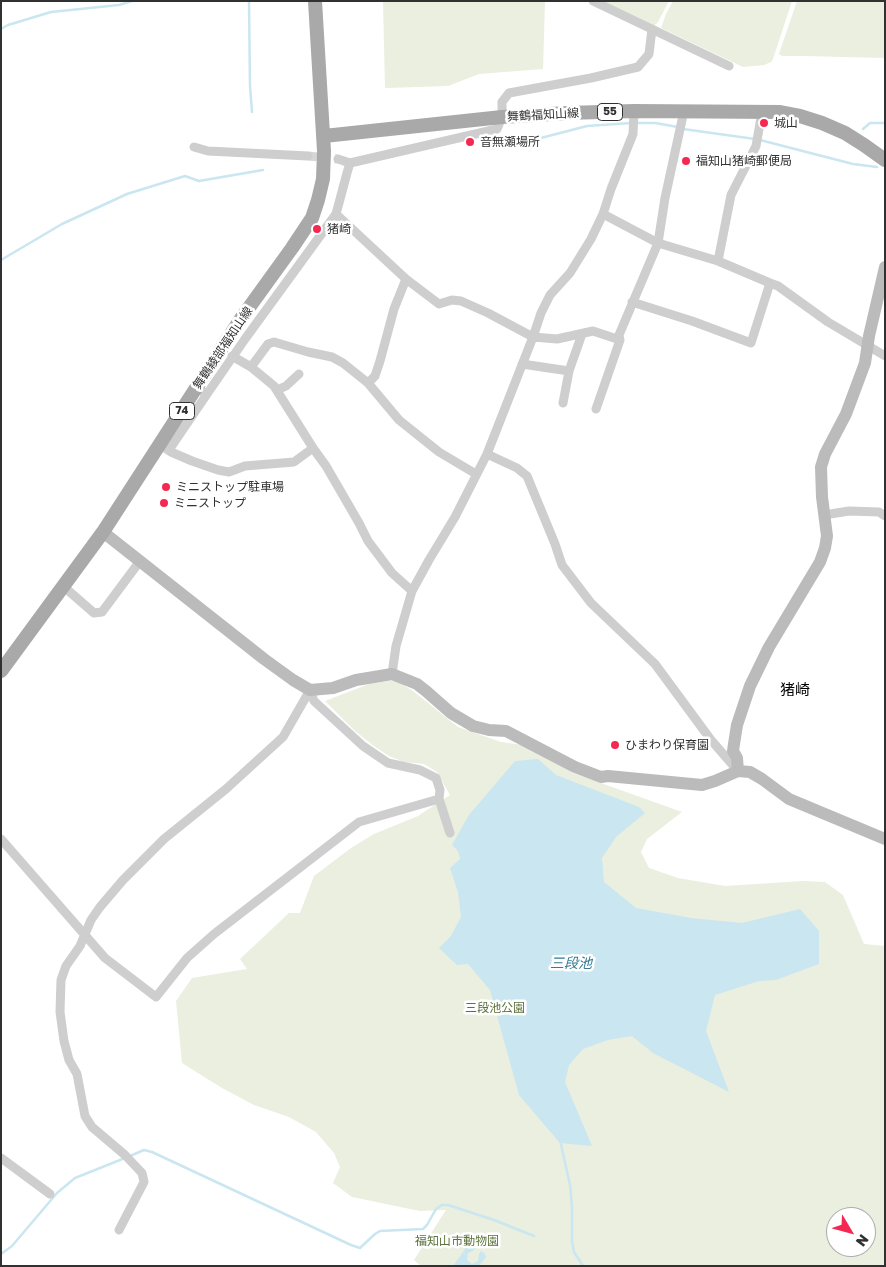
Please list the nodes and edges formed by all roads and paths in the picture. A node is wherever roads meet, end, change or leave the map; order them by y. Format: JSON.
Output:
{"nodes":[{"id":1,"x":315,"y":1,"type":"edge"},
{"id":2,"x":593,"y":1,"type":"edge"},
{"id":3,"x":652,"y":29,"type":"junction"},
{"id":4,"x":729,"y":66,"type":"dead end"},
{"id":5,"x":634,"y":111,"type":"junction"},
{"id":6,"x":684,"y":111,"type":"junction"},
{"id":7,"x":762,"y":112,"type":"junction"},
{"id":8,"x":502,"y":117,"type":"junction"},
{"id":9,"x":324,"y":136,"type":"junction"},
{"id":10,"x":194,"y":147,"type":"dead end"},
{"id":11,"x":308,"y":156,"type":"tunnel mouth"},
{"id":12,"x":338,"y":159,"type":"tunnel mouth"},
{"id":13,"x":885,"y":160,"type":"edge"},
{"id":14,"x":350,"y":163,"type":"junction"},
{"id":15,"x":336,"y":214,"type":"junction"},
{"id":16,"x":603,"y":214,"type":"junction"},
{"id":17,"x":658,"y":243,"type":"junction"},
{"id":18,"x":718,"y":261,"type":"junction"},
{"id":19,"x":885,"y":267,"type":"edge"},
{"id":20,"x":406,"y":279,"type":"junction"},
{"id":21,"x":770,"y":283,"type":"junction"},
{"id":22,"x":632,"y":302,"type":"junction"},
{"id":23,"x":582,"y":334,"type":"junction"},
{"id":24,"x":533,"y":336,"type":"junction"},
{"id":25,"x":620,"y":340,"type":"junction"},
{"id":26,"x":868,"y":346,"type":"junction"},
{"id":27,"x":232,"y":356,"type":"junction"},
{"id":28,"x":885,"y":356,"type":"edge"},
{"id":29,"x":522,"y":364,"type":"junction"},
{"id":30,"x":251,"y":367,"type":"junction"},
{"id":31,"x":568,"y":371,"type":"junction"},
{"id":32,"x":299,"y":374,"type":"dead end"},
{"id":33,"x":368,"y":384,"type":"junction"},
{"id":34,"x":277,"y":390,"type":"junction"},
{"id":35,"x":201,"y":391,"type":"junction"},
{"id":36,"x":563,"y":403,"type":"dead end"},
{"id":37,"x":596,"y":409,"type":"dead end"},
{"id":38,"x":164,"y":447,"type":"junction"},
{"id":39,"x":313,"y":448,"type":"junction"},
{"id":40,"x":486,"y":454,"type":"junction"},
{"id":41,"x":476,"y":474,"type":"junction"},
{"id":42,"x":883,"y":511,"type":"edge"},
{"id":43,"x":824,"y":515,"type":"junction"},
{"id":44,"x":103,"y":532,"type":"junction"},
{"id":45,"x":140,"y":561,"type":"junction"},
{"id":46,"x":64,"y":586,"type":"junction"},
{"id":47,"x":412,"y":591,"type":"junction"},
{"id":48,"x":1,"y":670,"type":"edge"},
{"id":49,"x":392,"y":674,"type":"junction"},
{"id":50,"x":310,"y":690,"type":"junction"},
{"id":51,"x":738,"y":771,"type":"junction"},
{"id":52,"x":439,"y":799,"type":"junction"},
{"id":53,"x":450,"y":833,"type":"dead end"},
{"id":54,"x":1,"y":839,"type":"edge"},
{"id":55,"x":885,"y":839,"type":"edge"},
{"id":56,"x":84,"y":934,"type":"junction"},
{"id":57,"x":1,"y":1158,"type":"edge"},
{"id":58,"x":50,"y":1194,"type":"dead end"},
{"id":59,"x":119,"y":1230,"type":"dead end"}],
"edges":[{"from":1,"to":9,"type":"main road"},
{"from":2,"to":3,"type":"street"},
{"from":3,"to":4,"type":"street"},
{"from":3,"to":8,"type":"street"},
{"from":5,"to":6,"type":"main road","name":"舞鶴福知山線","number":"55"},
{"from":5,"to":8,"type":"main road","name":"舞鶴福知山線","number":"55"},
{"from":5,"to":16,"type":"street"},
{"from":6,"to":7,"type":"main road","name":"舞鶴福知山線","number":"55"},
{"from":6,"to":17,"type":"street"},
{"from":7,"to":13,"type":"main road","name":"舞鶴福知山線","number":"55"},
{"from":7,"to":18,"type":"street"},
{"from":8,"to":9,"type":"main road","name":"舞鶴福知山線","number":"55"},
{"from":8,"to":14,"type":"street"},
{"from":9,"to":35,"type":"main road","name":"舞鶴綾部福知山線","number":"74"},
{"from":10,"to":11,"type":"street"},
{"from":12,"to":14,"type":"street"},
{"from":14,"to":15,"type":"street"},
{"from":15,"to":20,"type":"street"},
{"from":15,"to":27,"type":"street"},
{"from":16,"to":17,"type":"street"},
{"from":16,"to":24,"type":"street"},
{"from":17,"to":18,"type":"street"},
{"from":17,"to":22,"type":"street"},
{"from":18,"to":21,"type":"street"},
{"from":19,"to":26,"type":"street"},
{"from":20,"to":24,"type":"street"},
{"from":20,"to":33,"type":"street"},
{"from":21,"to":22,"type":"street"},
{"from":21,"to":26,"type":"street"},
{"from":22,"to":25,"type":"street"},
{"from":23,"to":24,"type":"street"},
{"from":23,"to":25,"type":"street"},
{"from":23,"to":31,"type":"street"},
{"from":24,"to":29,"type":"street"},
{"from":25,"to":37,"type":"street"},
{"from":26,"to":28,"type":"street"},
{"from":26,"to":43,"type":"street"},
{"from":27,"to":30,"type":"street"},
{"from":27,"to":35,"type":"street"},
{"from":29,"to":31,"type":"street"},
{"from":29,"to":40,"type":"street"},
{"from":30,"to":33,"type":"street"},
{"from":30,"to":34,"type":"street"},
{"from":31,"to":36,"type":"street"},
{"from":32,"to":34,"type":"street"},
{"from":33,"to":41,"type":"street"},
{"from":34,"to":39,"type":"street"},
{"from":35,"to":38,"type":"main road","name":"舞鶴綾部福知山線","number":"74"},
{"from":38,"to":39,"type":"street"},
{"from":38,"to":44,"type":"main road","name":"舞鶴綾部福知山線","number":"74"},
{"from":39,"to":47,"type":"street"},
{"from":40,"to":41,"type":"street"},
{"from":40,"to":51,"type":"street"},
{"from":41,"to":47,"type":"street"},
{"from":42,"to":43,"type":"street"},
{"from":43,"to":51,"type":"street"},
{"from":44,"to":45,"type":"street"},
{"from":44,"to":46,"type":"main road","name":"舞鶴綾部福知山線","number":"74"},
{"from":45,"to":46,"type":"street"},
{"from":45,"to":50,"type":"street"},
{"from":46,"to":48,"type":"main road","name":"舞鶴綾部福知山線","number":"74"},
{"from":47,"to":49,"type":"street"},
{"from":49,"to":50,"type":"street"},
{"from":49,"to":51,"type":"street"},
{"from":50,"to":52,"type":"street"},
{"from":50,"to":56,"type":"street"},
{"from":51,"to":55,"type":"street"},
{"from":52,"to":53,"type":"street"},
{"from":52,"to":56,"type":"street"},
{"from":54,"to":56,"type":"street"},
{"from":56,"to":59,"type":"street"},
{"from":57,"to":58,"type":"street"}]}
